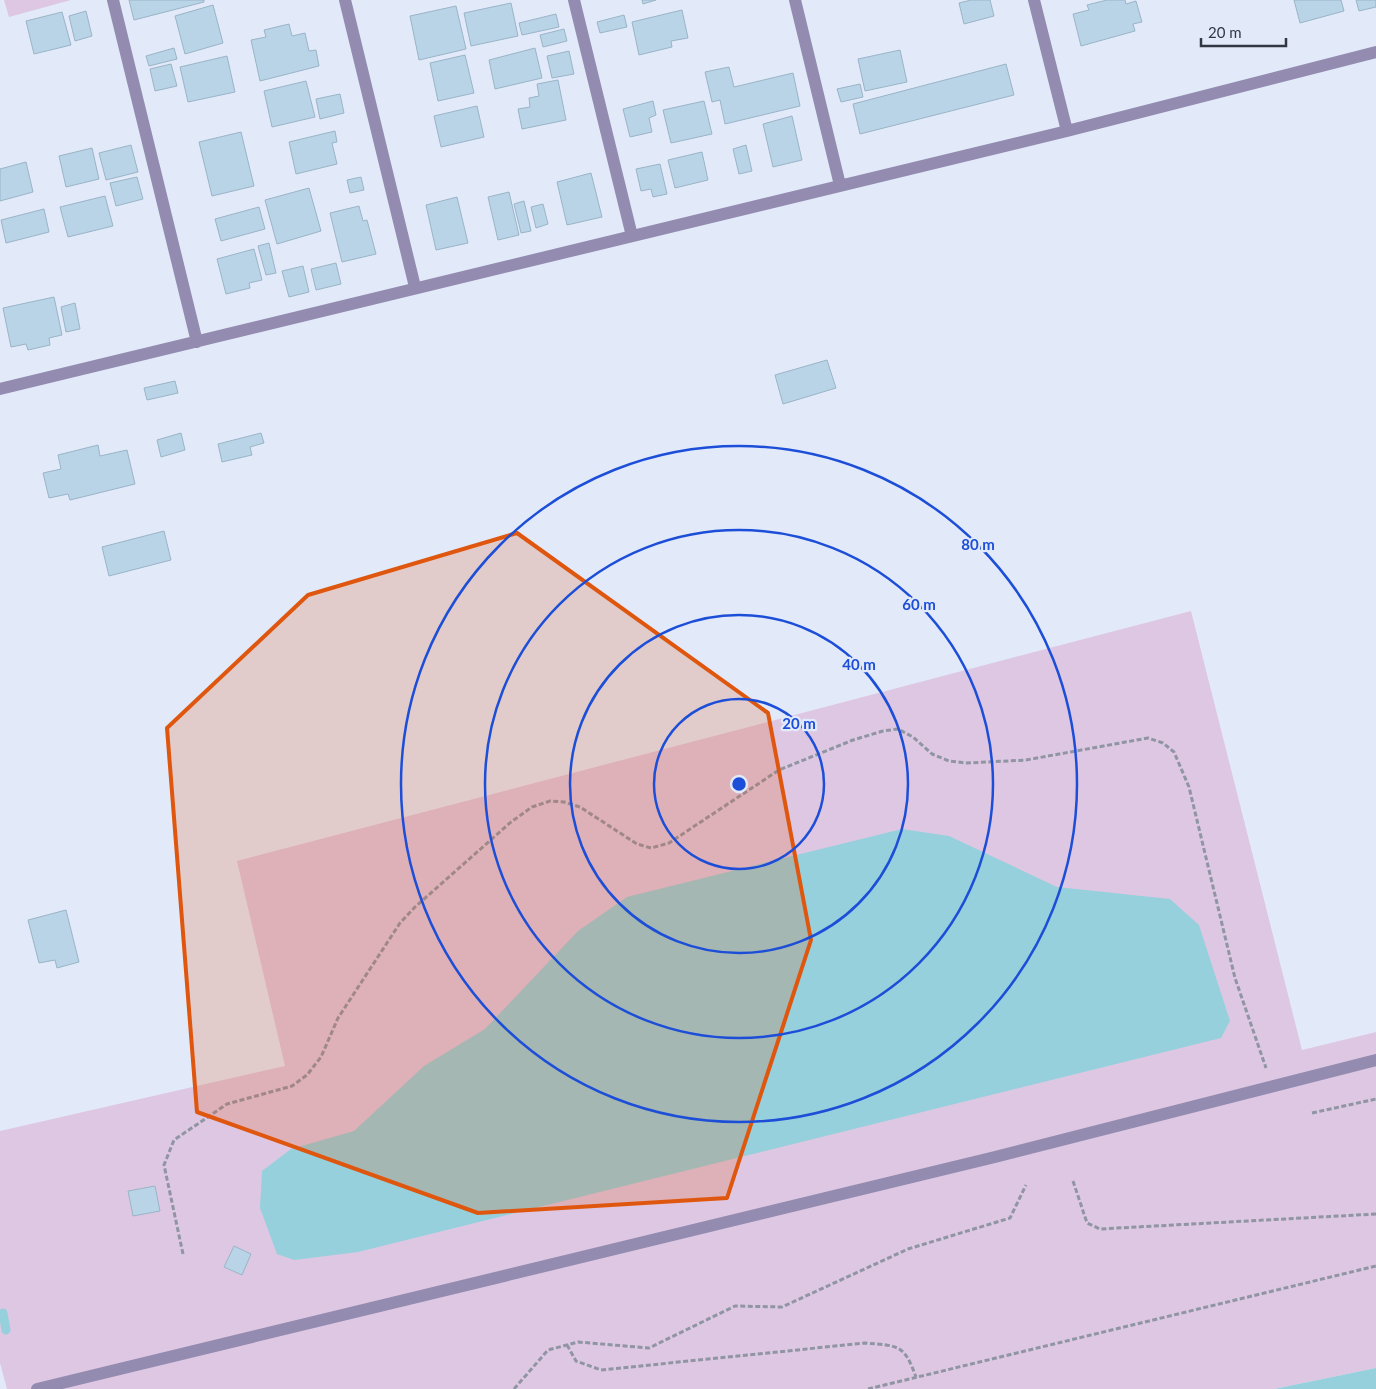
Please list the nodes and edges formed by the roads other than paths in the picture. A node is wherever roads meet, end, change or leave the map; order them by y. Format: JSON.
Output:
{"nodes":[{"id":1,"x":113,"y":0,"type":"edge"},
{"id":2,"x":345,"y":0,"type":"edge"},
{"id":3,"x":574,"y":0,"type":"edge"},
{"id":4,"x":795,"y":0,"type":"edge"},
{"id":5,"x":1034,"y":0,"type":"edge"},
{"id":6,"x":1376,"y":52,"type":"edge"},
{"id":7,"x":1067,"y":131,"type":"junction"},
{"id":8,"x":840,"y":185,"type":"junction"},
{"id":9,"x":632,"y":236,"type":"junction"},
{"id":10,"x":416,"y":287,"type":"junction"},
{"id":11,"x":197,"y":342,"type":"junction"},
{"id":12,"x":0,"y":390,"type":"edge"},
{"id":13,"x":1376,"y":1060,"type":"edge"},
{"id":14,"x":37,"y":1389,"type":"edge"}],
"edges":[{"from":1,"to":11,"type":"street"},
{"from":2,"to":10,"type":"street"},
{"from":3,"to":9,"type":"street"},
{"from":4,"to":8,"type":"street"},
{"from":5,"to":7,"type":"street"},
{"from":6,"to":7,"type":"street"},
{"from":7,"to":8,"type":"street"},
{"from":8,"to":9,"type":"street"},
{"from":9,"to":10,"type":"street"},
{"from":10,"to":11,"type":"street"},
{"from":11,"to":12,"type":"street"},
{"from":13,"to":14,"type":"street"}]}
